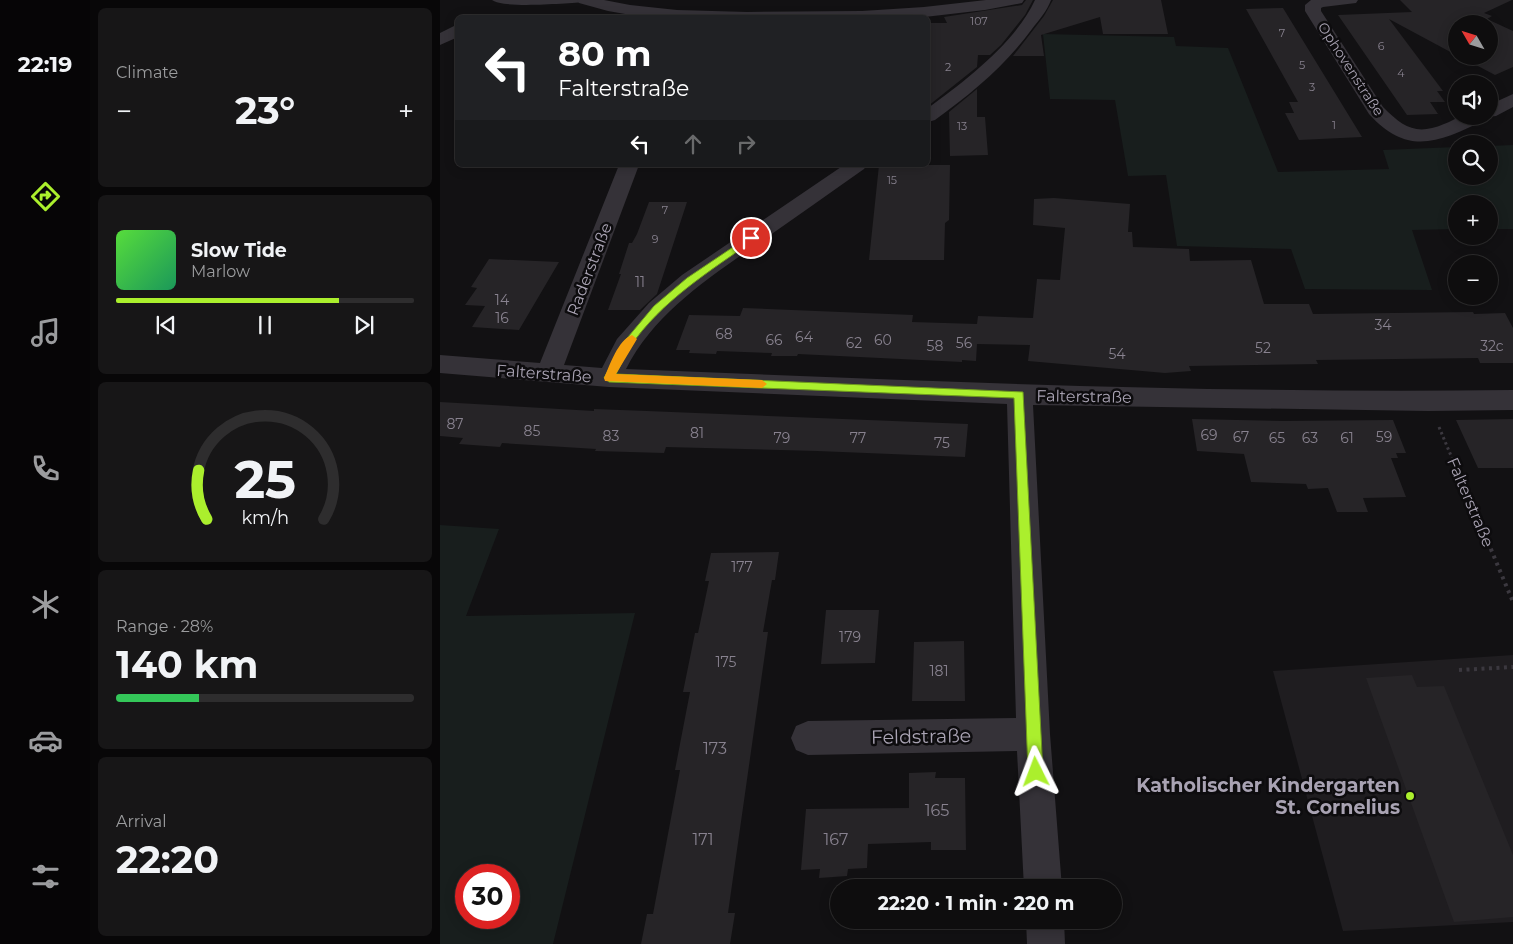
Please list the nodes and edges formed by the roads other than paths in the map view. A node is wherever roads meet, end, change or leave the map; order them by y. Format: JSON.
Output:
{"nodes":[{"id":1,"x":496,"y":0,"type":"edge"},
{"id":2,"x":585,"y":0,"type":"edge"},
{"id":3,"x":1016,"y":0,"type":"edge"},
{"id":4,"x":1043,"y":0,"type":"edge"},
{"id":5,"x":1350,"y":0,"type":"edge"},
{"id":6,"x":1312,"y":3,"type":"edge"},
{"id":7,"x":689,"y":11,"type":"edge"},
{"id":8,"x":757,"y":15,"type":"edge"},
{"id":9,"x":843,"y":15,"type":"edge"},
{"id":10,"x":455,"y":31,"type":"edge"},
{"id":11,"x":440,"y":40,"type":"edge"},
{"id":12,"x":1513,"y":100,"type":"edge"},
{"id":13,"x":1498,"y":108,"type":"edge"},
{"id":14,"x":930,"y":115,"type":"edge"},
{"id":15,"x":1459,"y":125,"type":"edge"},
{"id":16,"x":628,"y":167,"type":"edge"},
{"id":17,"x":854,"y":167,"type":"edge"},
{"id":18,"x":440,"y":364,"type":"edge"},
{"id":19,"x":548,"y":374,"type":"junction"},
{"id":20,"x":609,"y":378,"type":"junction"},
{"id":21,"x":1020,"y":395,"type":"junction"},
{"id":22,"x":1513,"y":400,"type":"edge"},
{"id":23,"x":1033,"y":734,"type":"junction"},
{"id":24,"x":808,"y":738,"type":"dead end"},
{"id":25,"x":1042,"y":879,"type":"edge"},
{"id":26,"x":1045,"y":929,"type":"edge"},
{"id":27,"x":1046,"y":944,"type":"edge"}],
"edges":[{"from":1,"to":2,"type":"lane"},
{"from":2,"to":7,"type":"street"},
{"from":3,"to":9,"type":"street"},
{"from":4,"to":14,"type":"street"},
{"from":5,"to":6,"type":"street","name":"Ophovenstraße"},
{"from":6,"to":15,"type":"street","name":"Ophovenstraße"},
{"from":7,"to":8,"type":"street"},
{"from":10,"to":11,"type":"street"},
{"from":12,"to":13,"type":"street"},
{"from":16,"to":19,"type":"street","name":"Raderstraße"},
{"from":17,"to":20,"type":"street"},
{"from":18,"to":19,"type":"street","name":"Falterstraße"},
{"from":19,"to":20,"type":"street","name":"Falterstraße"},
{"from":20,"to":21,"type":"street","name":"Falterstraße"},
{"from":21,"to":22,"type":"street","name":"Falterstraße"},
{"from":21,"to":23,"type":"street"},
{"from":23,"to":24,"type":"street","name":"Feldstraße"},
{"from":23,"to":25,"type":"street"},
{"from":26,"to":27,"type":"street"}]}
